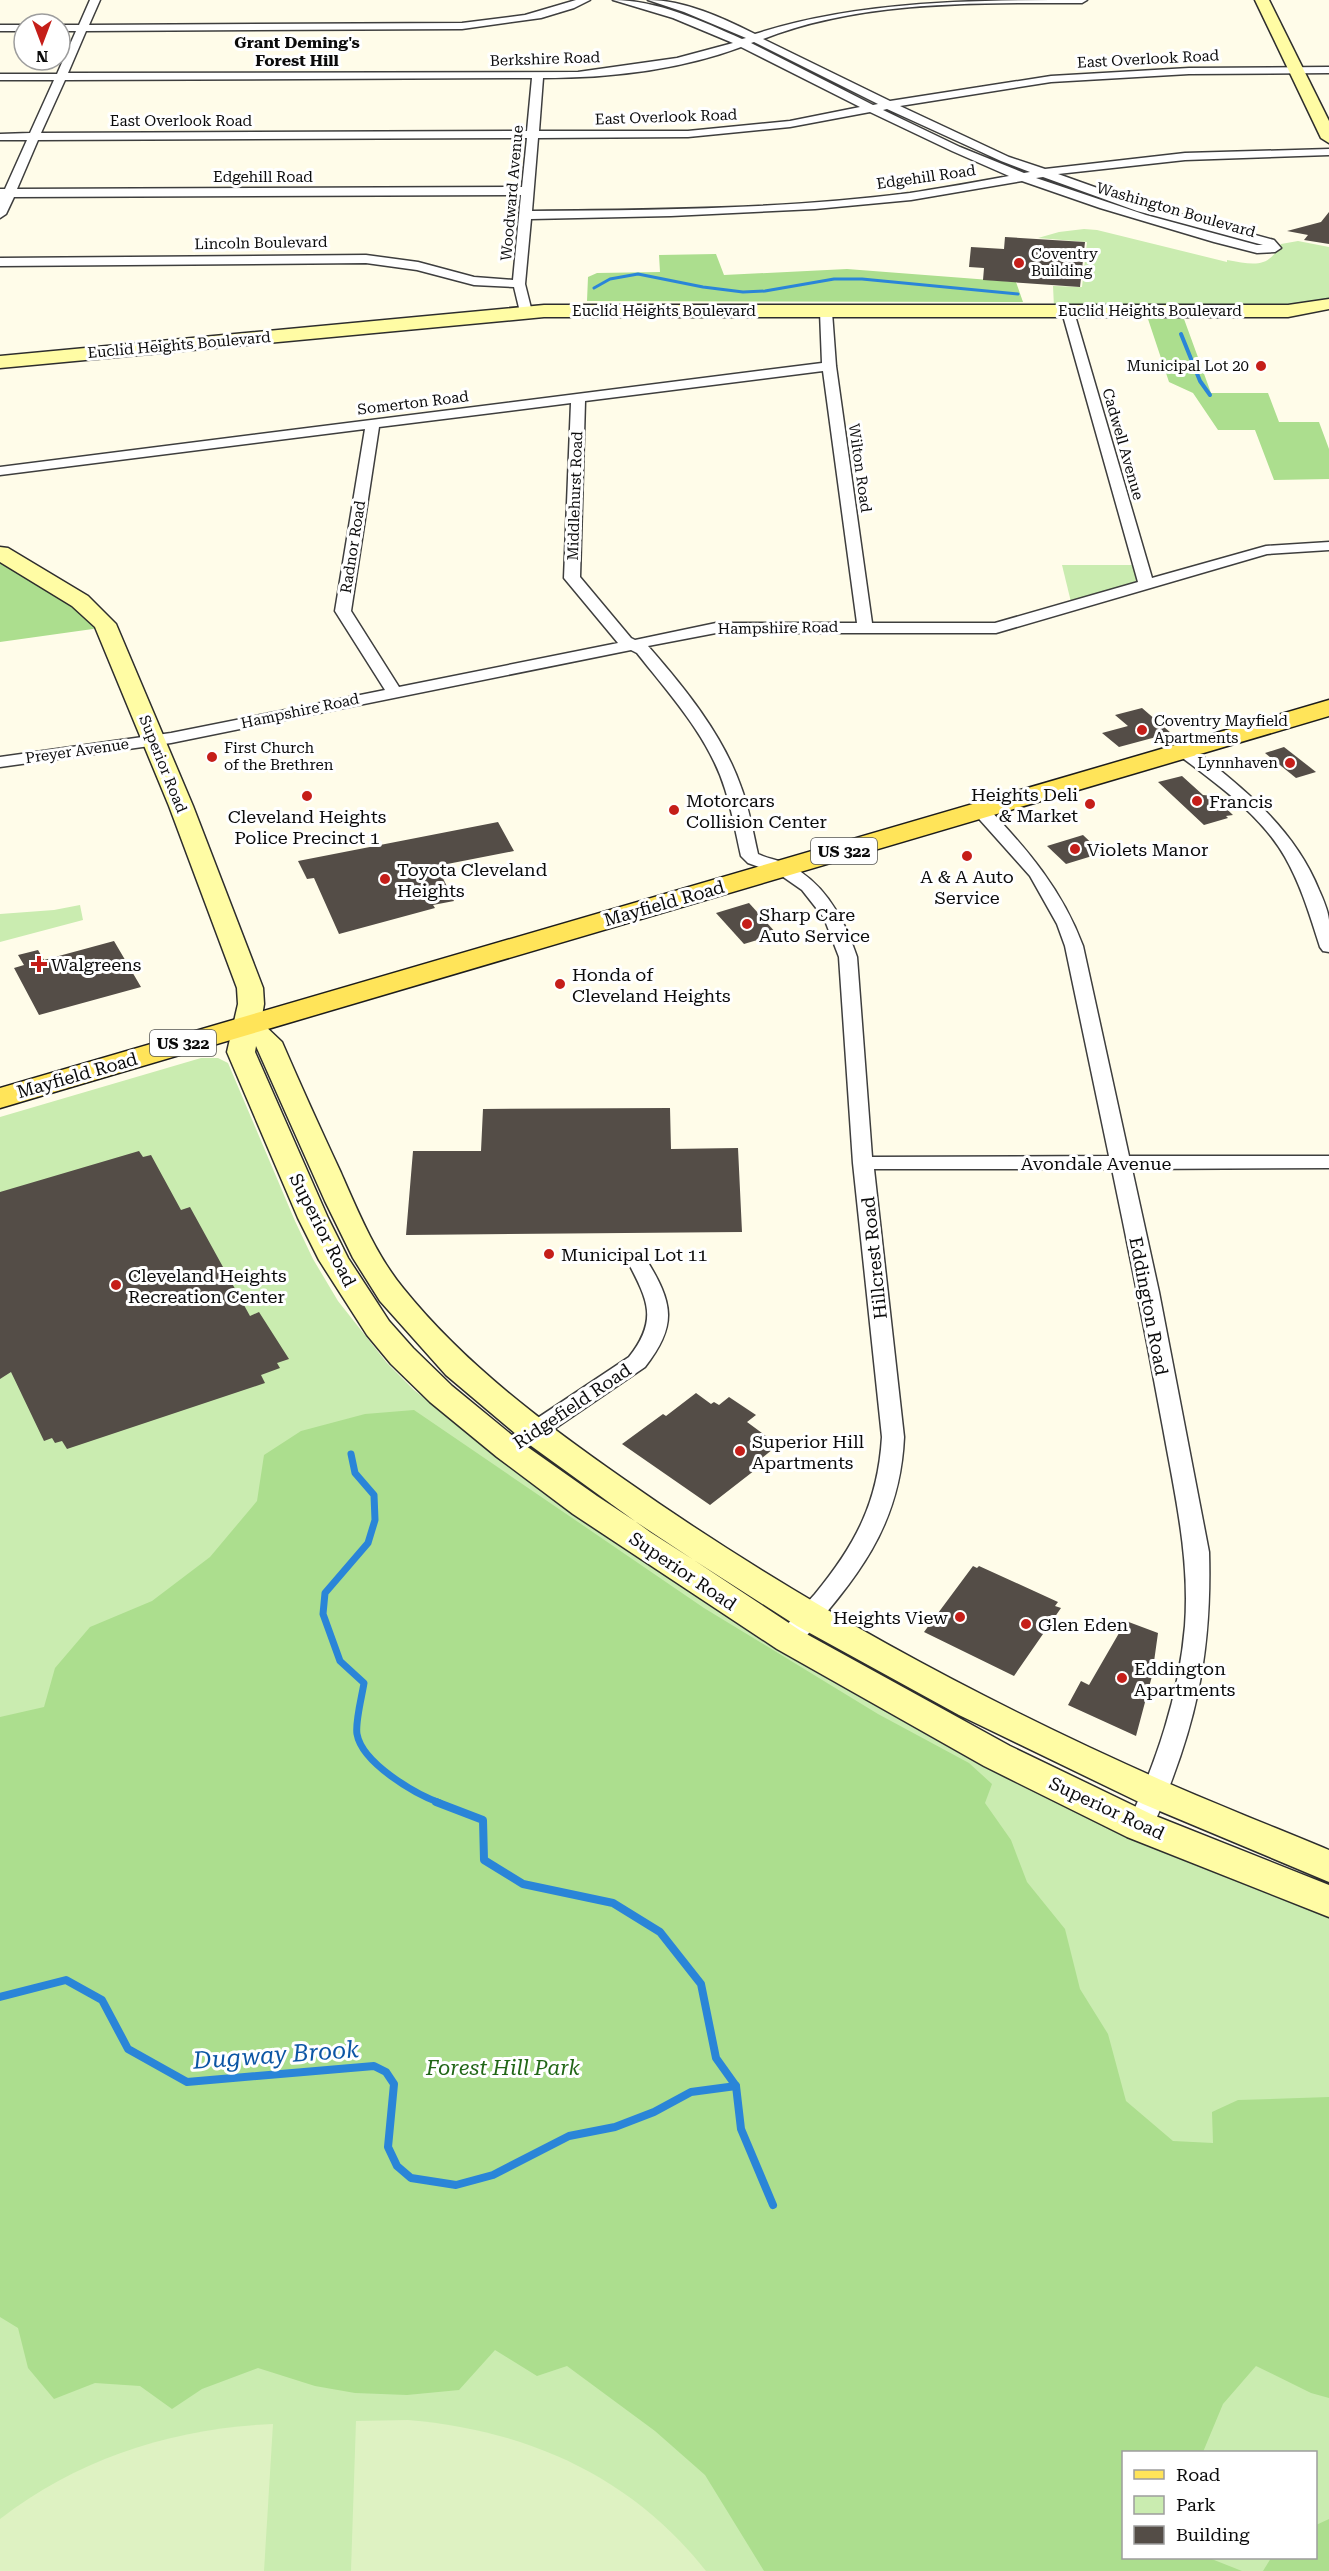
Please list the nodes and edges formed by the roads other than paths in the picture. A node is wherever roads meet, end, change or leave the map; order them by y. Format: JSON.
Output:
{"nodes":[{"id":1,"x":95,"y":0,"type":"edge"},
{"id":2,"x":585,"y":0,"type":"edge"},
{"id":3,"x":618,"y":0,"type":"edge"},
{"id":4,"x":653,"y":0,"type":"edge"},
{"id":5,"x":1082,"y":0,"type":"edge"},
{"id":6,"x":1260,"y":0,"type":"edge"},
{"id":7,"x":1267,"y":0,"type":"edge"},
{"id":8,"x":826,"y":4,"type":"dead end"},
{"id":9,"x":808,"y":20,"type":"junction"},
{"id":10,"x":72,"y":28,"type":"edge"},
{"id":11,"x":83,"y":28,"type":"junction"},
{"id":12,"x":756,"y":39,"type":"junction"},
{"id":13,"x":742,"y":44,"type":"junction"},
{"id":14,"x":1295,"y":70,"type":"junction"},
{"id":15,"x":1329,"y":70,"type":"edge"},
{"id":16,"x":0,"y":77,"type":"edge"},
{"id":17,"x":60,"y":77,"type":"junction"},
{"id":18,"x":538,"y":77,"type":"junction"},
{"id":19,"x":890,"y":105,"type":"junction"},
{"id":20,"x":872,"y":109,"type":"junction"},
{"id":21,"x":532,"y":136,"type":"junction"},
{"id":22,"x":0,"y":137,"type":"edge"},
{"id":23,"x":35,"y":137,"type":"junction"},
{"id":24,"x":1329,"y":138,"type":"edge"},
{"id":25,"x":1329,"y":152,"type":"edge"},
{"id":26,"x":1042,"y":173,"type":"junction"},
{"id":27,"x":1022,"y":177,"type":"junction"},
{"id":28,"x":526,"y":191,"type":"junction"},
{"id":29,"x":5,"y":193,"type":"edge"},
{"id":30,"x":0,"y":214,"type":"edge"},
{"id":31,"x":526,"y":215,"type":"junction"},
{"id":32,"x":0,"y":262,"type":"edge"},
{"id":33,"x":519,"y":284,"type":"junction"},
{"id":34,"x":1329,"y":304,"type":"edge"},
{"id":35,"x":526,"y":312,"type":"junction"},
{"id":36,"x":826,"y":312,"type":"junction"},
{"id":37,"x":1068,"y":312,"type":"junction"},
{"id":38,"x":0,"y":362,"type":"edge"},
{"id":39,"x":829,"y":366,"type":"junction"},
{"id":40,"x":578,"y":399,"type":"junction"},
{"id":41,"x":373,"y":424,"type":"junction"},
{"id":42,"x":0,"y":471,"type":"edge"},
{"id":43,"x":1329,"y":546,"type":"edge"},
{"id":44,"x":0,"y":553,"type":"edge"},
{"id":45,"x":1146,"y":585,"type":"junction"},
{"id":46,"x":865,"y":627,"type":"junction"},
{"id":47,"x":631,"y":644,"type":"junction"},
{"id":48,"x":394,"y":691,"type":"junction"},
{"id":49,"x":1329,"y":708,"type":"edge"},
{"id":50,"x":155,"y":741,"type":"junction"},
{"id":51,"x":1186,"y":752,"type":"junction"},
{"id":52,"x":0,"y":762,"type":"edge"},
{"id":53,"x":981,"y":811,"type":"junction"},
{"id":54,"x":783,"y":868,"type":"junction"},
{"id":55,"x":1329,"y":947,"type":"edge"},
{"id":56,"x":247,"y":1025,"type":"junction"},
{"id":57,"x":0,"y":1098,"type":"edge"},
{"id":58,"x":1329,"y":1162,"type":"edge"},
{"id":59,"x":863,"y":1163,"type":"junction"},
{"id":60,"x":1119,"y":1163,"type":"junction"},
{"id":61,"x":329,"y":1214,"type":"junction"},
{"id":62,"x":639,"y":1264,"type":"dead end"},
{"id":63,"x":432,"y":1341,"type":"junction"},
{"id":64,"x":402,"y":1356,"type":"junction"},
{"id":65,"x":521,"y":1441,"type":"junction"},
{"id":66,"x":799,"y":1629,"type":"junction"},
{"id":67,"x":1156,"y":1794,"type":"junction"},
{"id":68,"x":1140,"y":1826,"type":"junction"},
{"id":69,"x":1329,"y":1866,"type":"edge"},
{"id":70,"x":1329,"y":1901,"type":"edge"}],
"edges":[{"from":1,"to":11,"type":"street"},
{"from":2,"to":11,"type":"street"},
{"from":3,"to":13,"type":"street","name":"Washington Boulevard"},
{"from":4,"to":12,"type":"street","name":"Washington Boulevard"},
{"from":5,"to":9,"type":"street","name":"Berkshire Road"},
{"from":6,"to":7,"type":"street"},
{"from":6,"to":14,"type":"street"},
{"from":8,"to":9,"type":"street"},
{"from":9,"to":12,"type":"street","name":"Berkshire Road"},
{"from":10,"to":11,"type":"street"},
{"from":11,"to":17,"type":"street"},
{"from":12,"to":13,"type":"street","name":"Berkshire Road"},
{"from":12,"to":19,"type":"street","name":"Washington Boulevard"},
{"from":13,"to":18,"type":"street","name":"Berkshire Road"},
{"from":13,"to":20,"type":"street","name":"Washington Boulevard"},
{"from":14,"to":15,"type":"street","name":"East Overlook Road"},
{"from":14,"to":19,"type":"street","name":"East Overlook Road"},
{"from":14,"to":24,"type":"street"},
{"from":16,"to":17,"type":"street","name":"Berkshire Road"},
{"from":17,"to":18,"type":"street","name":"Berkshire Road"},
{"from":17,"to":23,"type":"street"},
{"from":18,"to":21,"type":"street","name":"Woodward Avenue"},
{"from":19,"to":20,"type":"street","name":"East Overlook Road"},
{"from":19,"to":26,"type":"street","name":"Washington Boulevard"},
{"from":20,"to":21,"type":"street","name":"East Overlook Road"},
{"from":20,"to":27,"type":"street","name":"Washington Boulevard"},
{"from":21,"to":23,"type":"street","name":"East Overlook Road"},
{"from":21,"to":28,"type":"street","name":"Woodward Avenue"},
{"from":22,"to":23,"type":"street","name":"East Overlook Road"},
{"from":23,"to":29,"type":"street"},
{"from":25,"to":26,"type":"street","name":"Edgehill Road"},
{"from":26,"to":27,"type":"street","name":"Edgehill Road"},
{"from":26,"to":27,"type":"street","name":"Washington Boulevard"},
{"from":27,"to":31,"type":"street","name":"Edgehill Road"},
{"from":28,"to":29,"type":"street","name":"Edgehill Road"},
{"from":28,"to":31,"type":"street","name":"Woodward Avenue"},
{"from":29,"to":30,"type":"street"},
{"from":31,"to":33,"type":"street","name":"Woodward Avenue"},
{"from":32,"to":33,"type":"street","name":"Lincoln Boulevard"},
{"from":33,"to":35,"type":"street","name":"Woodward Avenue"},
{"from":34,"to":37,"type":"street","name":"Euclid Heights Boulevard"},
{"from":35,"to":36,"type":"street","name":"Euclid Heights Boulevard"},
{"from":35,"to":38,"type":"street","name":"Euclid Heights Boulevard"},
{"from":36,"to":37,"type":"street","name":"Euclid Heights Boulevard"},
{"from":36,"to":39,"type":"street","name":"Wilton Road"},
{"from":37,"to":45,"type":"street","name":"Cadwell Avenue"},
{"from":39,"to":40,"type":"street","name":"Somerton Road"},
{"from":39,"to":46,"type":"street","name":"Wilton Road"},
{"from":40,"to":41,"type":"street","name":"Somerton Road"},
{"from":40,"to":47,"type":"street","name":"Middlehurst Road"},
{"from":41,"to":42,"type":"street","name":"Somerton Road"},
{"from":41,"to":48,"type":"street","name":"Radnor Road"},
{"from":43,"to":45,"type":"street","name":"Hampshire Road"},
{"from":44,"to":50,"type":"street","name":"Superior Road"},
{"from":45,"to":46,"type":"street","name":"Hampshire Road"},
{"from":46,"to":47,"type":"street","name":"Hampshire Road"},
{"from":47,"to":48,"type":"street","name":"Hampshire Road"},
{"from":47,"to":54,"type":"street","name":"Middlehurst Road"},
{"from":48,"to":50,"type":"street","name":"Hampshire Road"},
{"from":49,"to":51,"type":"main road","name":"Mayfield Road","number":"US 322"},
{"from":50,"to":52,"type":"street","name":"Preyer Avenue"},
{"from":50,"to":56,"type":"street","name":"Superior Road"},
{"from":51,"to":53,"type":"main road","name":"Mayfield Road","number":"US 322"},
{"from":51,"to":55,"type":"street"},
{"from":53,"to":54,"type":"main road","name":"Mayfield Road","number":"US 322"},
{"from":53,"to":60,"type":"street","name":"Eddington Road"},
{"from":54,"to":56,"type":"main road","name":"Mayfield Road","number":"US 322"},
{"from":54,"to":59,"type":"street","name":"Hillcrest Road"},
{"from":56,"to":57,"type":"main road","name":"Mayfield Road","number":"US 322"},
{"from":56,"to":61,"type":"street","name":"Superior Road"},
{"from":58,"to":60,"type":"street","name":"Avondale Avenue"},
{"from":59,"to":60,"type":"street","name":"Avondale Avenue"},
{"from":59,"to":66,"type":"street","name":"Hillcrest Road"},
{"from":60,"to":67,"type":"street","name":"Eddington Road"},
{"from":61,"to":63,"type":"street","name":"Superior Road"},
{"from":61,"to":64,"type":"street","name":"Superior Road"},
{"from":62,"to":65,"type":"street","name":"Ridgefield Road"},
{"from":63,"to":64,"type":"street"},
{"from":63,"to":65,"type":"street","name":"Superior Road"},
{"from":64,"to":65,"type":"street","name":"Superior Road"},
{"from":65,"to":66,"type":"street","name":"Superior Road"},
{"from":66,"to":67,"type":"street","name":"Superior Road"},
{"from":66,"to":68,"type":"street","name":"Superior Road"},
{"from":67,"to":68,"type":"street","name":"Eddington Road"},
{"from":67,"to":69,"type":"street","name":"Superior Road"},
{"from":68,"to":70,"type":"street","name":"Superior Road"}]}
